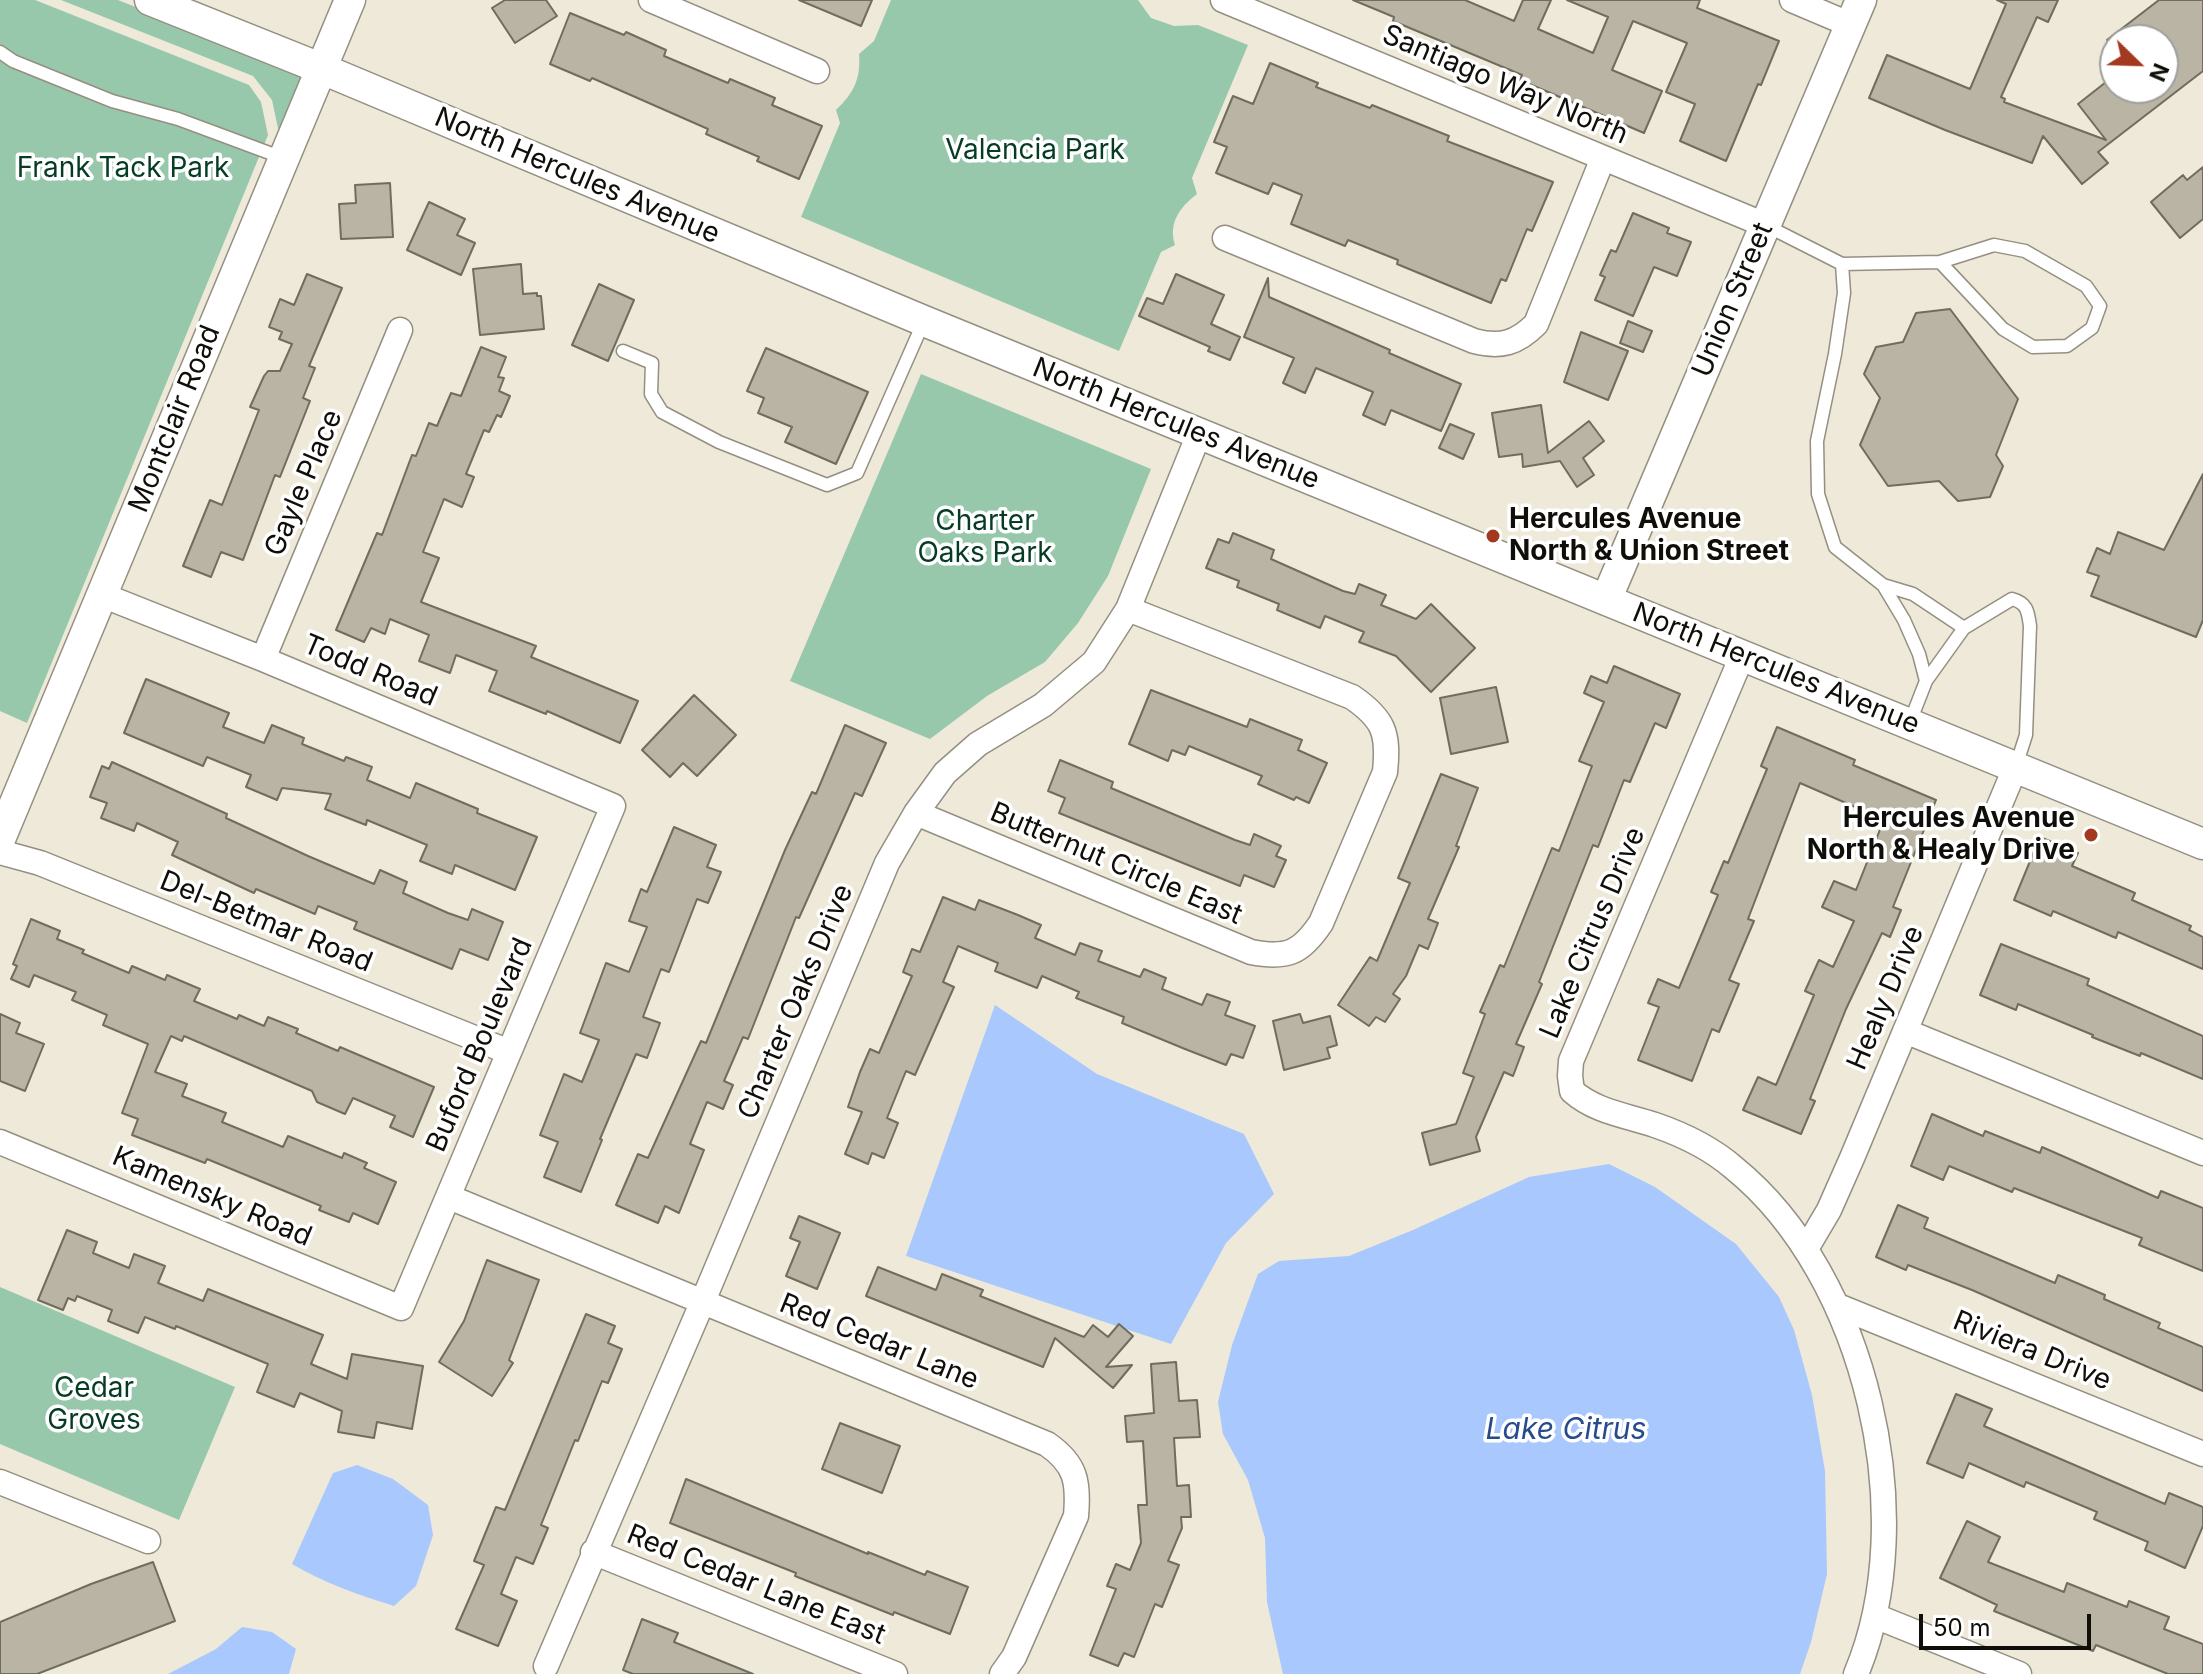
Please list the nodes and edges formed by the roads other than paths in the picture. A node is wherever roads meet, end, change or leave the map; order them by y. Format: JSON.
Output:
{"nodes":[{"id":1,"x":150,"y":0,"type":"edge"},
{"id":2,"x":350,"y":0,"type":"edge"},
{"id":3,"x":651,"y":0,"type":"edge"},
{"id":4,"x":1223,"y":0,"type":"edge"},
{"id":5,"x":1792,"y":0,"type":"edge"},
{"id":6,"x":1856,"y":12,"type":"edge"},
{"id":7,"x":0,"y":52,"type":"edge"},
{"id":8,"x":320,"y":68,"type":"junction"},
{"id":9,"x":817,"y":71,"type":"dead end"},
{"id":10,"x":283,"y":158,"type":"junction"},
{"id":11,"x":1603,"y":158,"type":"junction"},
{"id":12,"x":1765,"y":225,"type":"junction"},
{"id":13,"x":1225,"y":238,"type":"dead end"},
{"id":14,"x":1940,"y":262,"type":"junction"},
{"id":15,"x":1842,"y":264,"type":"junction"},
{"id":16,"x":924,"y":321,"type":"junction"},
{"id":17,"x":400,"y":330,"type":"dead end"},
{"id":18,"x":623,"y":351,"type":"dead end"},
{"id":19,"x":1199,"y":434,"type":"junction"},
{"id":20,"x":1883,"y":585,"type":"junction"},
{"id":21,"x":102,"y":595,"type":"junction"},
{"id":22,"x":1606,"y":600,"type":"junction"},
{"id":23,"x":1128,"y":609,"type":"junction"},
{"id":24,"x":1964,"y":628,"type":"junction"},
{"id":25,"x":1742,"y":656,"type":"junction"},
{"id":26,"x":263,"y":659,"type":"junction"},
{"id":27,"x":1926,"y":681,"type":"junction"},
{"id":28,"x":1910,"y":723,"type":"junction"},
{"id":29,"x":2016,"y":766,"type":"junction"},
{"id":30,"x":613,"y":806,"type":"joint"},
{"id":31,"x":916,"y":813,"type":"junction"},
{"id":32,"x":0,"y":839,"type":"edge"},
{"id":33,"x":2203,"y":844,"type":"edge"},
{"id":34,"x":0,"y":852,"type":"edge"},
{"id":35,"x":1905,"y":1031,"type":"junction"},
{"id":36,"x":509,"y":1052,"type":"junction"},
{"id":37,"x":0,"y":1142,"type":"edge"},
{"id":38,"x":2203,"y":1153,"type":"edge"},
{"id":39,"x":449,"y":1197,"type":"junction"},
{"id":40,"x":1806,"y":1249,"type":"junction"},
{"id":41,"x":703,"y":1301,"type":"junction"},
{"id":42,"x":1838,"y":1306,"type":"junction"},
{"id":43,"x":401,"y":1308,"type":"joint"},
{"id":44,"x":2203,"y":1454,"type":"edge"},
{"id":45,"x":0,"y":1482,"type":"edge"},
{"id":46,"x":148,"y":1541,"type":"dead end"},
{"id":47,"x":593,"y":1552,"type":"junction"},
{"id":48,"x":1875,"y":1616,"type":"junction"},
{"id":49,"x":546,"y":1666,"type":"dead end"},
{"id":50,"x":895,"y":1674,"type":"edge"},
{"id":51,"x":1002,"y":1674,"type":"edge"},
{"id":52,"x":1856,"y":1674,"type":"edge"},
{"id":53,"x":2019,"y":1674,"type":"edge"}],
"edges":[{"from":1,"to":8,"type":"street","name":"North Hercules Avenue"},
{"from":2,"to":8,"type":"street","name":"Montclair Road"},
{"from":3,"to":9,"type":"street"},
{"from":4,"to":11,"type":"street","name":"Santiago Way North"},
{"from":5,"to":6,"type":"street"},
{"from":6,"to":12,"type":"street","name":"Union Street"},
{"from":7,"to":10,"type":"lane"},
{"from":8,"to":10,"type":"street","name":"Montclair Road"},
{"from":8,"to":16,"type":"street","name":"North Hercules Avenue"},
{"from":10,"to":21,"type":"street","name":"Montclair Road"},
{"from":11,"to":12,"type":"street","name":"Santiago Way North"},
{"from":11,"to":13,"type":"street"},
{"from":12,"to":15,"type":"lane"},
{"from":12,"to":22,"type":"street","name":"Union Street"},
{"from":14,"to":14,"type":"lane"},
{"from":14,"to":15,"type":"lane"},
{"from":15,"to":20,"type":"lane"},
{"from":16,"to":18,"type":"lane"},
{"from":16,"to":19,"type":"street","name":"North Hercules Avenue"},
{"from":17,"to":26,"type":"street","name":"Gayle Place"},
{"from":19,"to":22,"type":"street","name":"North Hercules Avenue"},
{"from":19,"to":23,"type":"street","name":"Charter Oaks Drive"},
{"from":20,"to":24,"type":"lane"},
{"from":20,"to":27,"type":"lane"},
{"from":21,"to":26,"type":"street","name":"Todd Road"},
{"from":21,"to":32,"type":"street","name":"Montclair Road"},
{"from":22,"to":25,"type":"street","name":"North Hercules Avenue"},
{"from":23,"to":31,"type":"street","name":"Charter Oaks Drive"},
{"from":23,"to":31,"type":"street","name":"Butternut Circle East"},
{"from":24,"to":27,"type":"lane"},
{"from":24,"to":29,"type":"lane"},
{"from":25,"to":28,"type":"street","name":"North Hercules Avenue"},
{"from":25,"to":40,"type":"street","name":"Lake Citrus Drive"},
{"from":26,"to":30,"type":"street","name":"Todd Road"},
{"from":27,"to":28,"type":"lane"},
{"from":28,"to":29,"type":"street","name":"North Hercules Avenue"},
{"from":29,"to":33,"type":"street","name":"North Hercules Avenue"},
{"from":29,"to":35,"type":"street","name":"Healy Drive"},
{"from":30,"to":36,"type":"street","name":"Buford Boulevard"},
{"from":31,"to":41,"type":"street","name":"Charter Oaks Drive"},
{"from":34,"to":36,"type":"street","name":"Del-Betmar Road"},
{"from":35,"to":38,"type":"street"},
{"from":35,"to":40,"type":"street","name":"Healy Drive"},
{"from":36,"to":39,"type":"street","name":"Buford Boulevard"},
{"from":37,"to":43,"type":"street","name":"Kamensky Road"},
{"from":39,"to":41,"type":"street","name":"Red Cedar Lane"},
{"from":39,"to":43,"type":"street","name":"Buford Boulevard"},
{"from":40,"to":42,"type":"street","name":"Lake Citrus Drive"},
{"from":41,"to":47,"type":"street","name":"Charter Oaks Drive"},
{"from":41,"to":51,"type":"street","name":"Red Cedar Lane"},
{"from":42,"to":44,"type":"street","name":"Riviera Drive"},
{"from":42,"to":48,"type":"street","name":"Lake Citrus Drive"},
{"from":45,"to":46,"type":"street"},
{"from":47,"to":49,"type":"street","name":"Charter Oaks Drive"},
{"from":47,"to":50,"type":"street","name":"Red Cedar Lane East"},
{"from":48,"to":52,"type":"street","name":"Lake Citrus Drive"},
{"from":48,"to":53,"type":"street"}]}
